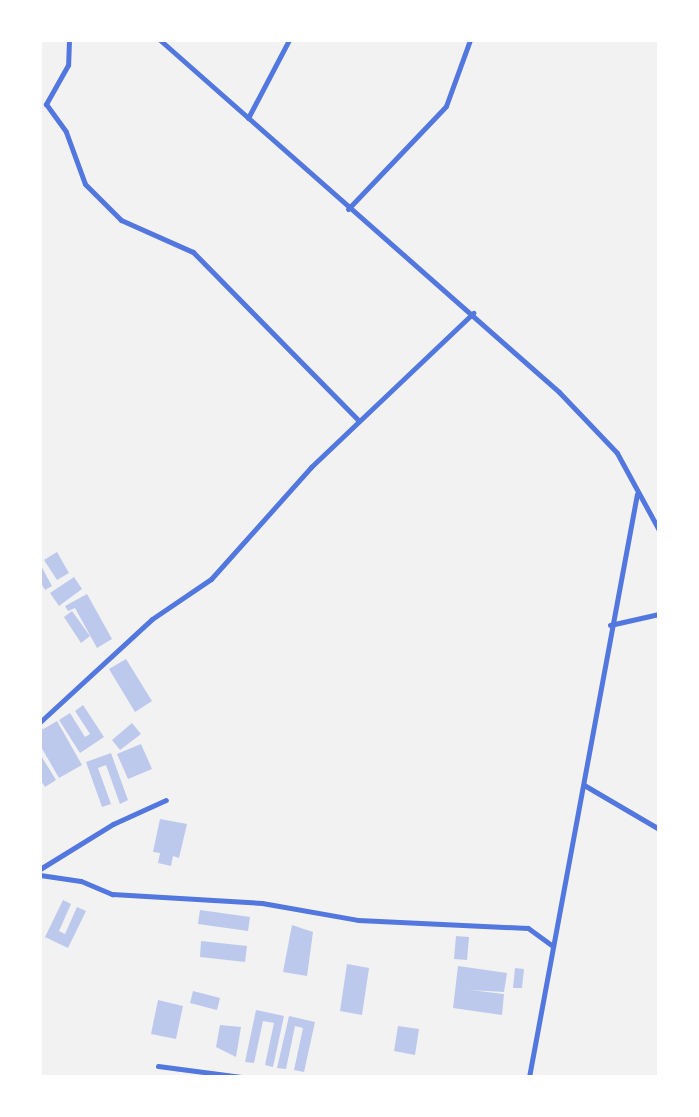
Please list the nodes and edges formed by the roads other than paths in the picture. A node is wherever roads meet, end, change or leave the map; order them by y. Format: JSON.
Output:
{"nodes":[{"id":1,"x":69,"y":40,"type":"edge"},
{"id":2,"x":289,"y":40,"type":"edge"},
{"id":3,"x":470,"y":40,"type":"edge"},
{"id":4,"x":162,"y":41,"type":"edge"},
{"id":5,"x":248,"y":118,"type":"junction"},
{"id":6,"x":348,"y":209,"type":"junction"},
{"id":7,"x":473,"y":313,"type":"junction"},
{"id":8,"x":358,"y":420,"type":"junction"},
{"id":9,"x":637,"y":494,"type":"junction"},
{"id":10,"x":659,"y":530,"type":"edge"},
{"id":11,"x":659,"y":614,"type":"edge"},
{"id":12,"x":610,"y":625,"type":"junction"},
{"id":13,"x":40,"y":722,"type":"edge"},
{"id":14,"x":584,"y":785,"type":"junction"},
{"id":15,"x":166,"y":800,"type":"dead end"},
{"id":16,"x":659,"y":829,"type":"edge"},
{"id":17,"x":40,"y":869,"type":"edge"},
{"id":18,"x":40,"y":875,"type":"edge"},
{"id":19,"x":553,"y":946,"type":"junction"},
{"id":20,"x":158,"y":1066,"type":"dead end"},
{"id":21,"x":241,"y":1077,"type":"edge"},
{"id":22,"x":529,"y":1077,"type":"edge"}],
"edges":[{"from":1,"to":8,"type":"street"},
{"from":2,"to":5,"type":"street"},
{"from":3,"to":6,"type":"street"},
{"from":4,"to":5,"type":"street"},
{"from":5,"to":6,"type":"street"},
{"from":6,"to":7,"type":"street"},
{"from":7,"to":8,"type":"street"},
{"from":7,"to":9,"type":"street"},
{"from":8,"to":13,"type":"street"},
{"from":9,"to":10,"type":"street"},
{"from":9,"to":12,"type":"street"},
{"from":11,"to":12,"type":"street"},
{"from":12,"to":14,"type":"street"},
{"from":14,"to":16,"type":"street"},
{"from":14,"to":19,"type":"street"},
{"from":15,"to":17,"type":"street"},
{"from":18,"to":19,"type":"street"},
{"from":19,"to":22,"type":"street"},
{"from":20,"to":21,"type":"street"}]}
